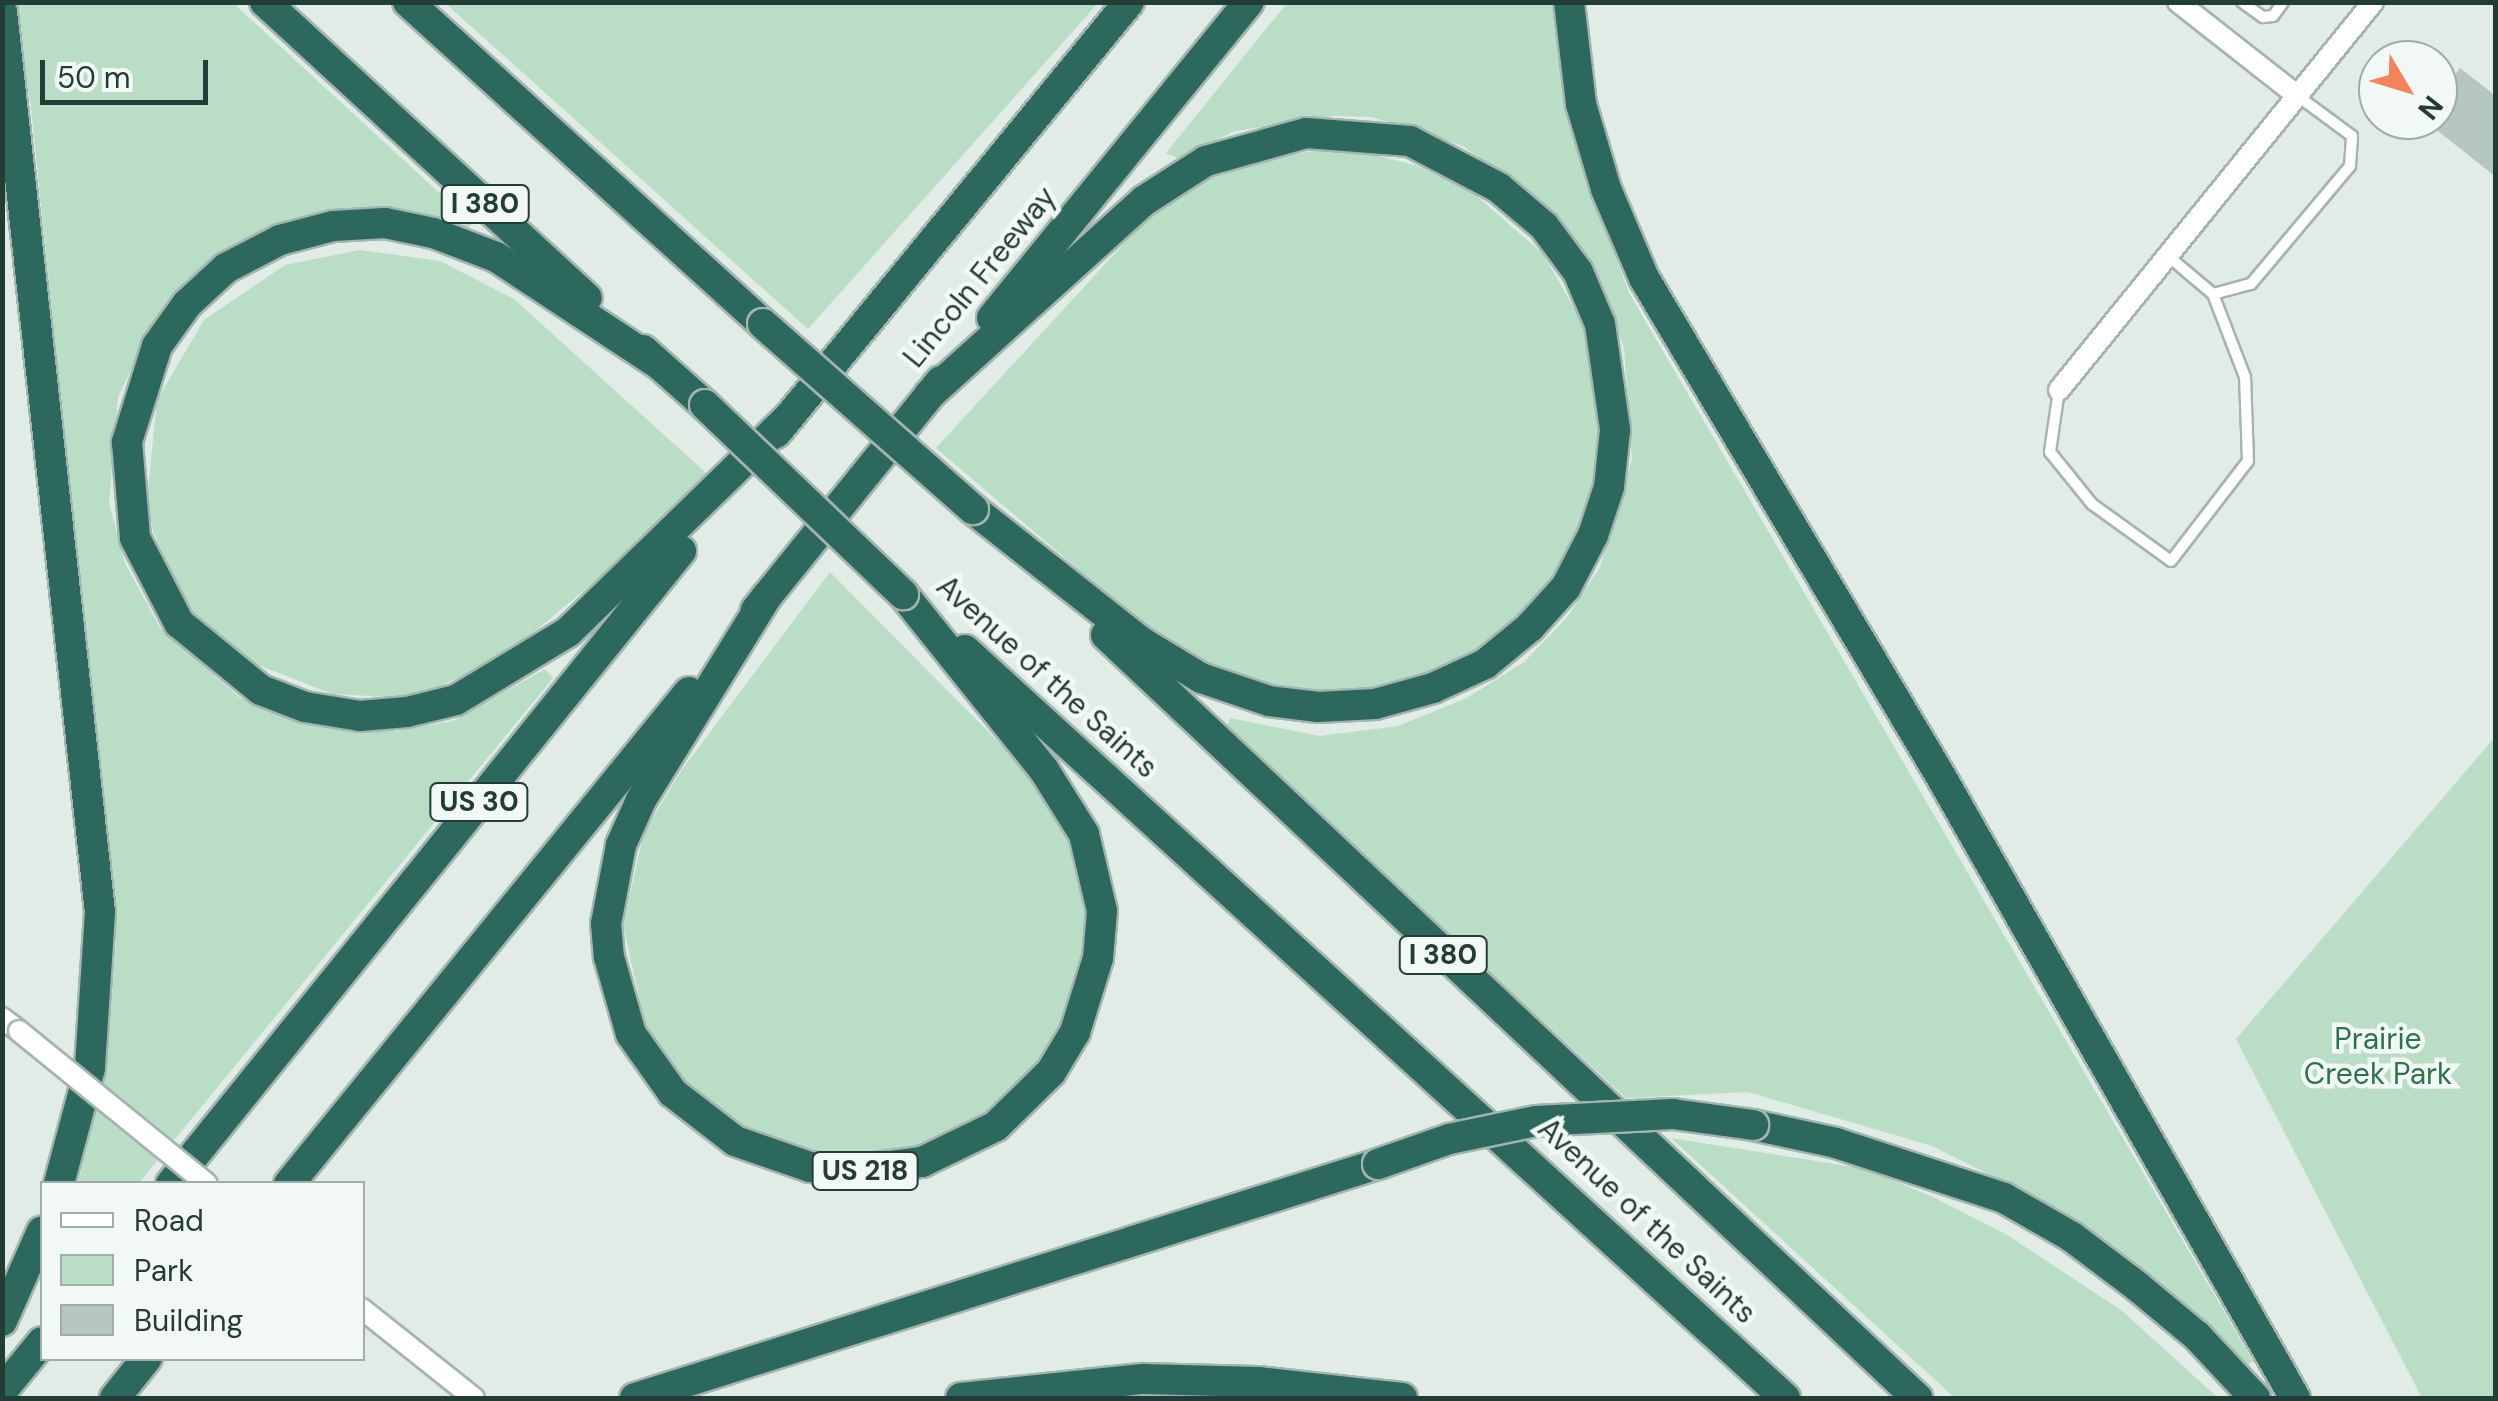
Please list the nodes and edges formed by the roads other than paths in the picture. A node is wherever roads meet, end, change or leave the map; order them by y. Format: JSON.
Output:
{"nodes":[{"id":1,"x":266,"y":2,"type":"edge"},
{"id":2,"x":408,"y":2,"type":"edge"},
{"id":3,"x":1129,"y":2,"type":"edge"},
{"id":4,"x":1249,"y":2,"type":"edge"},
{"id":5,"x":1569,"y":2,"type":"edge"},
{"id":6,"x":2178,"y":2,"type":"edge"},
{"id":7,"x":2242,"y":2,"type":"edge"},
{"id":8,"x":2284,"y":2,"type":"edge"},
{"id":9,"x":2373,"y":2,"type":"edge"},
{"id":10,"x":2,"y":12,"type":"edge"},
{"id":11,"x":2298,"y":96,"type":"junction"},
{"id":12,"x":2168,"y":256,"type":"junction"},
{"id":13,"x":2213,"y":294,"type":"junction"},
{"id":14,"x":658,"y":363,"type":"junction"},
{"id":15,"x":2060,"y":390,"type":"joint"},
{"id":16,"x":929,"y":395,"type":"junction"},
{"id":17,"x":786,"y":420,"type":"junction"},
{"id":18,"x":973,"y":508,"type":"junction"},
{"id":19,"x":904,"y":594,"type":"junction"},
{"id":20,"x":767,"y":596,"type":"junction"},
{"id":21,"x":11,"y":1025,"type":"edge"},
{"id":22,"x":59,"y":1181,"type":"edge"},
{"id":23,"x":174,"y":1181,"type":"edge"},
{"id":24,"x":203,"y":1181,"type":"edge"},
{"id":25,"x":292,"y":1181,"type":"edge"},
{"id":26,"x":40,"y":1236,"type":"edge"},
{"id":27,"x":365,"y":1311,"type":"edge"},
{"id":28,"x":2,"y":1321,"type":"edge"},
{"id":29,"x":40,"y":1344,"type":"edge"},
{"id":30,"x":145,"y":1361,"type":"edge"},
{"id":31,"x":2,"y":1392,"type":"edge"},
{"id":32,"x":115,"y":1398,"type":"edge"},
{"id":33,"x":474,"y":1398,"type":"edge"},
{"id":34,"x":636,"y":1398,"type":"edge"},
{"id":35,"x":961,"y":1398,"type":"edge"},
{"id":36,"x":1402,"y":1398,"type":"edge"},
{"id":37,"x":1785,"y":1398,"type":"edge"},
{"id":38,"x":1917,"y":1398,"type":"edge"},
{"id":39,"x":2255,"y":1398,"type":"edge"},
{"id":40,"x":2295,"y":1398,"type":"edge"}],
"edges":[{"from":1,"to":14,"type":"highway","name":"Avenue of the Saints","number":"I 380"},
{"from":2,"to":18,"type":"highway","name":"Avenue of the Saints","number":"I 380","bridge":true},
{"from":3,"to":17,"type":"highway","name":"Lincoln Freeway","number":"US 30"},
{"from":4,"to":16,"type":"highway","name":"Lincoln Freeway","number":"US 30"},
{"from":5,"to":40,"type":"highway"},
{"from":6,"to":11,"type":"street"},
{"from":7,"to":8,"type":"lane"},
{"from":9,"to":11,"type":"street"},
{"from":10,"to":22,"type":"highway"},
{"from":11,"to":12,"type":"street"},
{"from":11,"to":13,"type":"lane"},
{"from":12,"to":13,"type":"lane"},
{"from":12,"to":15,"type":"street"},
{"from":13,"to":15,"type":"lane"},
{"from":14,"to":17,"type":"highway"},
{"from":14,"to":19,"type":"highway","name":"Avenue of the Saints","number":"I 380","bridge":true},
{"from":16,"to":18,"type":"highway"},
{"from":16,"to":20,"type":"highway","name":"Lincoln Freeway","number":"US 30"},
{"from":17,"to":23,"type":"highway","number":"US 30"},
{"from":18,"to":38,"type":"highway","name":"Avenue of the Saints","number":"I 380"},
{"from":19,"to":20,"type":"highway","number":"US 218"},
{"from":19,"to":37,"type":"highway","name":"Avenue of the Saints","number":"I 380"},
{"from":20,"to":25,"type":"highway","number":"US 30"},
{"from":21,"to":24,"type":"street","bridge":true},
{"from":26,"to":28,"type":"highway"},
{"from":27,"to":33,"type":"street"},
{"from":29,"to":31,"type":"highway"},
{"from":30,"to":32,"type":"highway"},
{"from":34,"to":39,"type":"highway","bridge":true},
{"from":35,"to":36,"type":"highway"}]}
